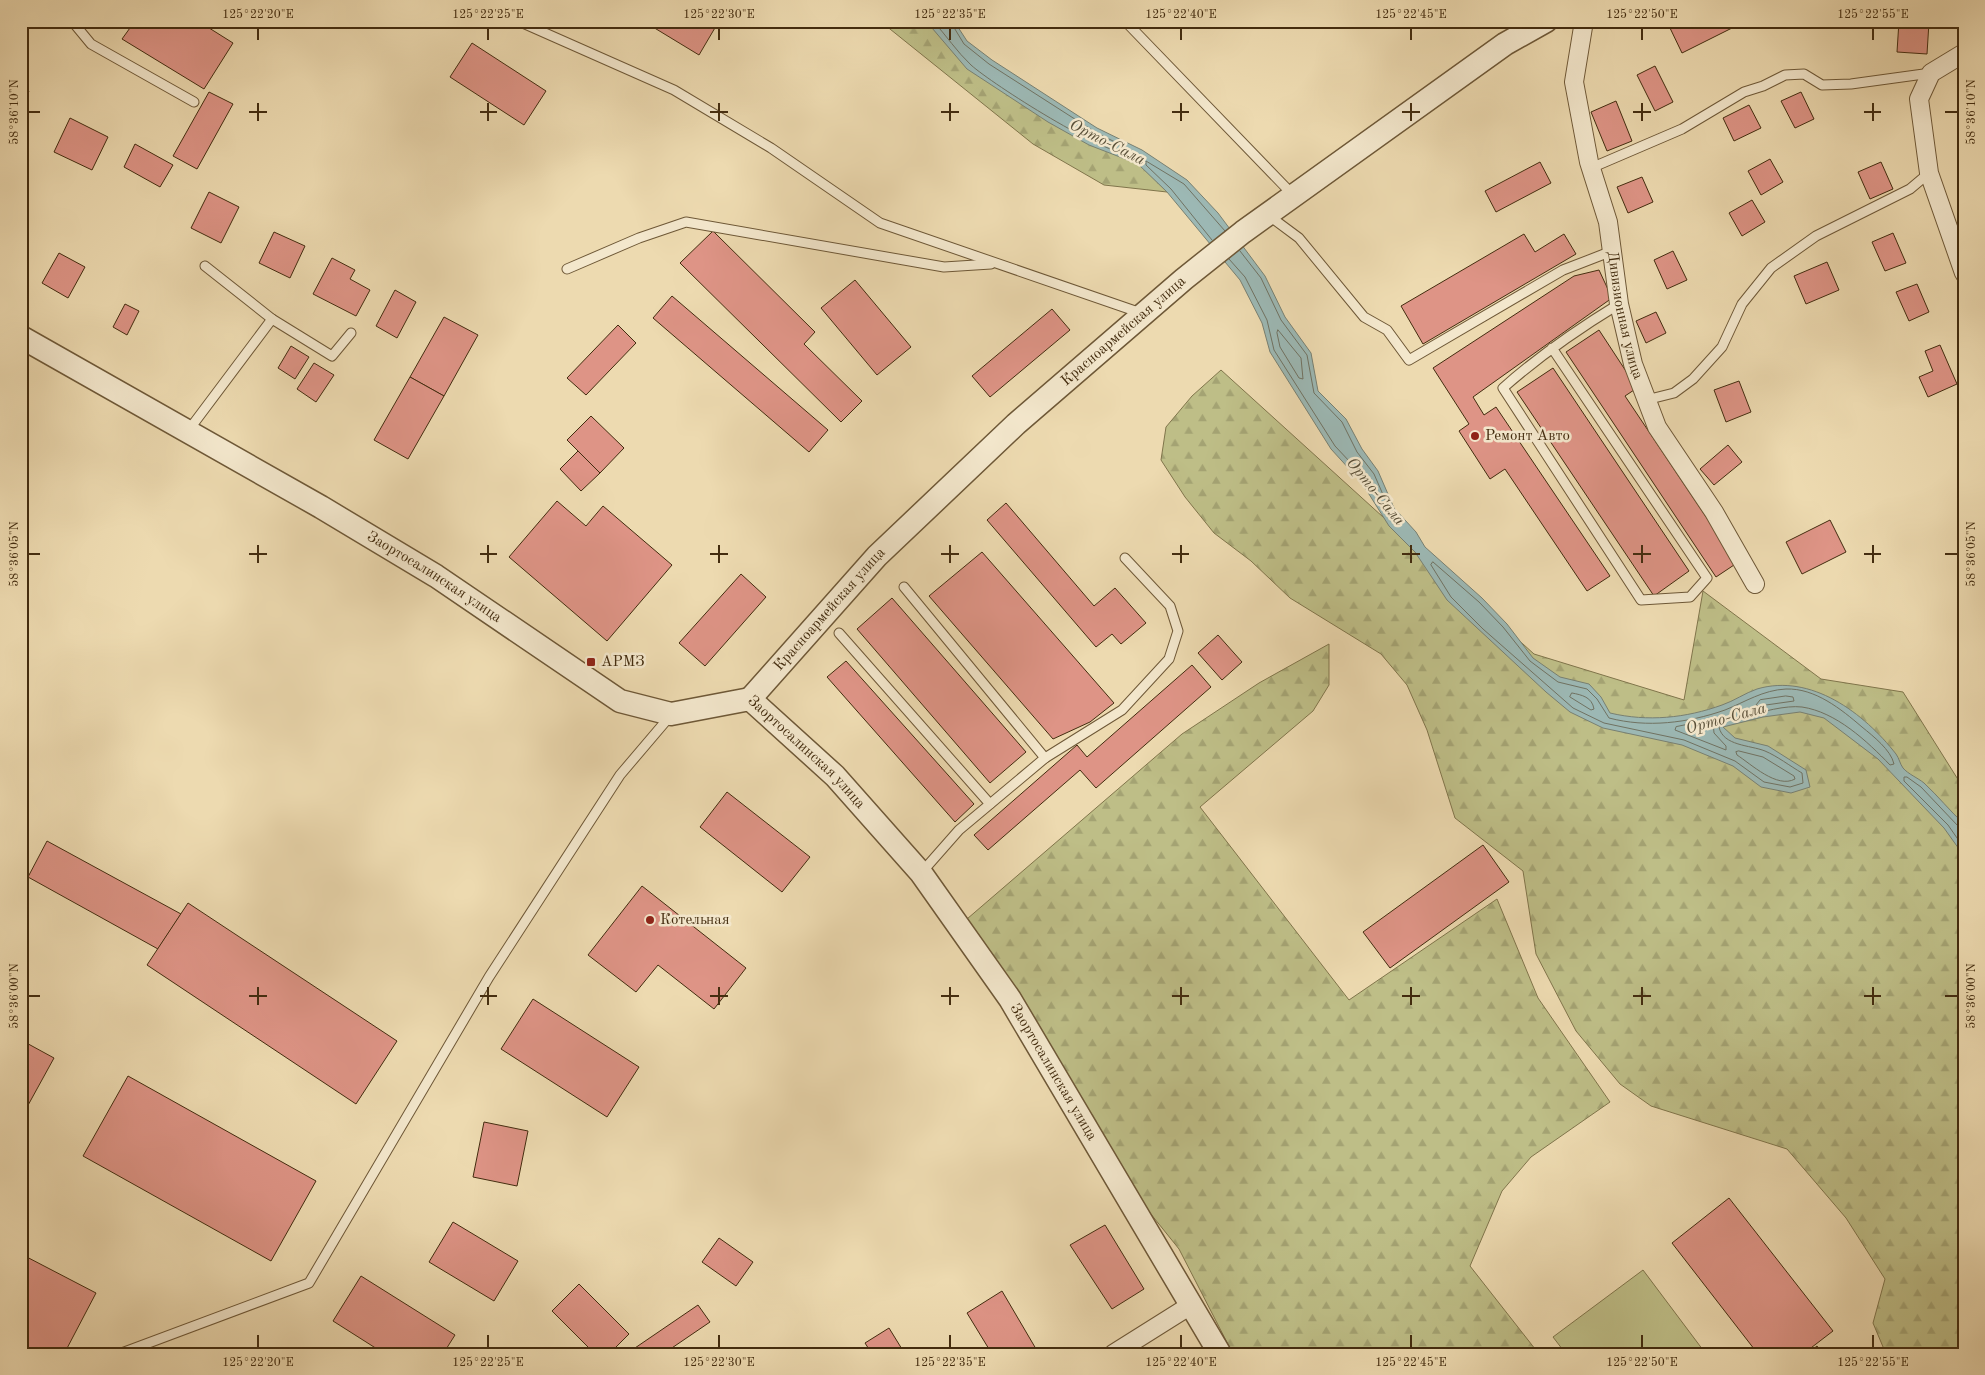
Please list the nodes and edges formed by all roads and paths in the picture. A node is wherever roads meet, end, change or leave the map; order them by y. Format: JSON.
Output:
{"nodes":[{"id":1,"x":72,"y":21,"type":"edge"},
{"id":2,"x":518,"y":21,"type":"edge"},
{"id":3,"x":1125,"y":21,"type":"edge"},
{"id":4,"x":1546,"y":21,"type":"edge"},
{"id":5,"x":1584,"y":21,"type":"edge"},
{"id":6,"x":1964,"y":53,"type":"edge"},
{"id":7,"x":1931,"y":73,"type":"junction"},
{"id":8,"x":194,"y":102,"type":"dead end"},
{"id":9,"x":1591,"y":168,"type":"junction"},
{"id":10,"x":1929,"y":173,"type":"junction"},
{"id":11,"x":1294,"y":197,"type":"junction"},
{"id":12,"x":1268,"y":214,"type":"junction"},
{"id":13,"x":1612,"y":251,"type":"junction"},
{"id":14,"x":996,"y":264,"type":"junction"},
{"id":15,"x":205,"y":266,"type":"dead end"},
{"id":16,"x":567,"y":269,"type":"dead end"},
{"id":17,"x":1964,"y":273,"type":"edge"},
{"id":18,"x":1619,"y":304,"type":"junction"},
{"id":19,"x":1143,"y":314,"type":"junction"},
{"id":20,"x":272,"y":319,"type":"junction"},
{"id":21,"x":351,"y":333,"type":"dead end"},
{"id":22,"x":21,"y":337,"type":"edge"},
{"id":23,"x":1552,"y":348,"type":"junction"},
{"id":24,"x":1646,"y":400,"type":"junction"},
{"id":25,"x":188,"y":431,"type":"junction"},
{"id":26,"x":1125,"y":558,"type":"dead end"},
{"id":27,"x":1755,"y":584,"type":"dead end"},
{"id":28,"x":904,"y":587,"type":"dead end"},
{"id":29,"x":839,"y":633,"type":"dead end"},
{"id":30,"x":750,"y":699,"type":"junction"},
{"id":31,"x":672,"y":714,"type":"junction"},
{"id":32,"x":1044,"y":758,"type":"junction"},
{"id":33,"x":990,"y":804,"type":"junction"},
{"id":34,"x":921,"y":873,"type":"junction"},
{"id":35,"x":1191,"y":1305,"type":"junction"},
{"id":36,"x":119,"y":1354,"type":"edge"},
{"id":37,"x":1113,"y":1354,"type":"edge"},
{"id":38,"x":1220,"y":1354,"type":"edge"}],
"edges":[{"from":1,"to":8,"type":"lane"},
{"from":2,"to":14,"type":"lane"},
{"from":3,"to":11,"type":"lane"},
{"from":4,"to":11,"type":"street","name":"Красноармейская улица"},
{"from":5,"to":9,"type":"street","name":"Дивизионная улица"},
{"from":6,"to":7,"type":"street"},
{"from":7,"to":9,"type":"lane"},
{"from":7,"to":10,"type":"street"},
{"from":9,"to":13,"type":"street","name":"Дивизионная улица"},
{"from":10,"to":17,"type":"street"},
{"from":10,"to":24,"type":"lane"},
{"from":11,"to":12,"type":"street","name":"Красноармейская улица"},
{"from":12,"to":13,"type":"lane"},
{"from":12,"to":19,"type":"street","name":"Красноармейская улица"},
{"from":13,"to":18,"type":"street","name":"Дивизионная улица"},
{"from":14,"to":16,"type":"lane"},
{"from":14,"to":19,"type":"lane"},
{"from":15,"to":20,"type":"lane"},
{"from":18,"to":23,"type":"lane"},
{"from":18,"to":24,"type":"street","name":"Дивизионная улица"},
{"from":19,"to":30,"type":"street","name":"Красноармейская улица"},
{"from":20,"to":21,"type":"lane"},
{"from":20,"to":25,"type":"lane"},
{"from":22,"to":25,"type":"street","name":"Заортосалинская улица"},
{"from":23,"to":23,"type":"lane"},
{"from":24,"to":27,"type":"street","name":"Дивизионная улица"},
{"from":25,"to":31,"type":"street","name":"Заортосалинская улица"},
{"from":26,"to":32,"type":"lane"},
{"from":28,"to":32,"type":"lane"},
{"from":29,"to":33,"type":"lane"},
{"from":30,"to":31,"type":"street","name":"Заортосалинская улица"},
{"from":30,"to":34,"type":"street","name":"Заортосалинская улица"},
{"from":31,"to":36,"type":"lane"},
{"from":32,"to":33,"type":"lane"},
{"from":33,"to":34,"type":"lane"},
{"from":34,"to":35,"type":"street","name":"Заортосалинская улица"},
{"from":35,"to":37,"type":"street"},
{"from":35,"to":38,"type":"street","name":"Заортосалинская улица"}]}
